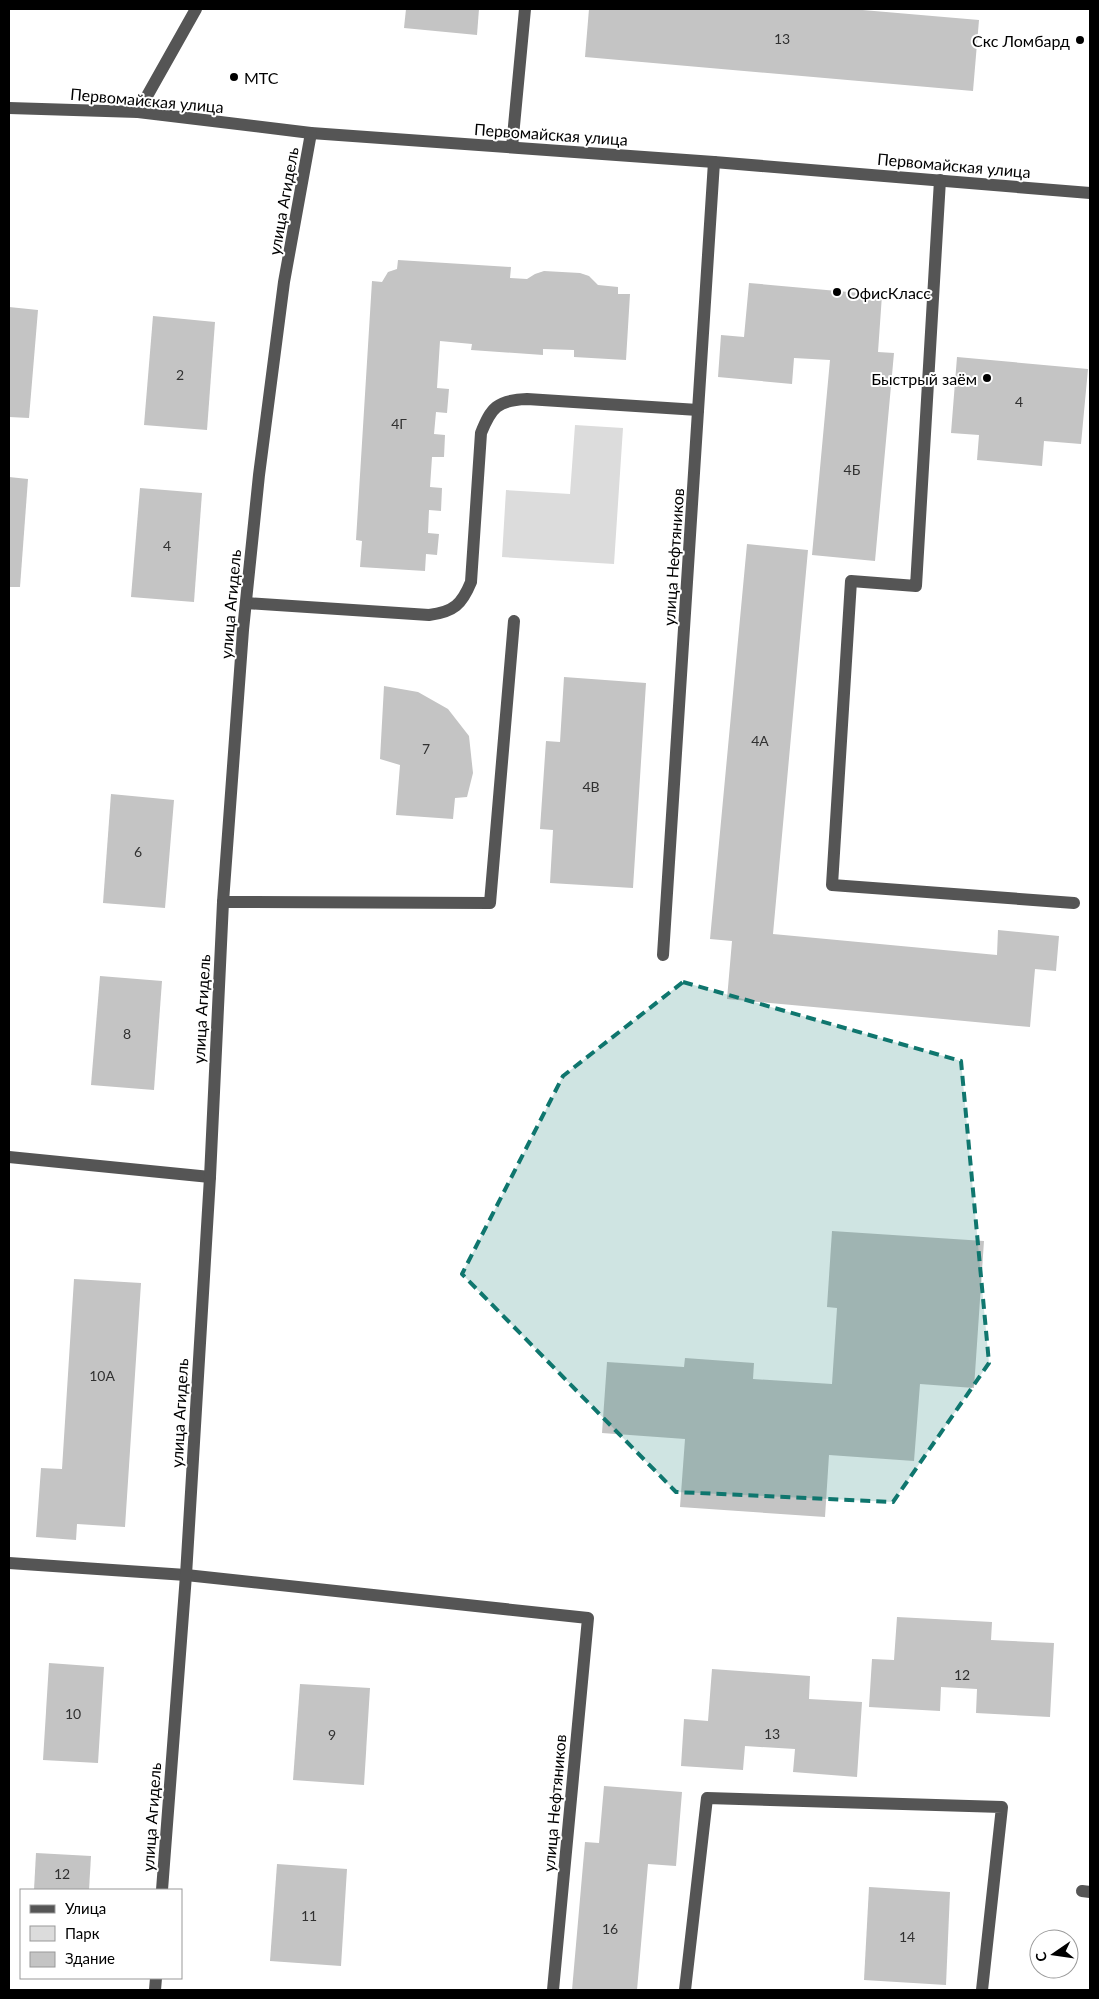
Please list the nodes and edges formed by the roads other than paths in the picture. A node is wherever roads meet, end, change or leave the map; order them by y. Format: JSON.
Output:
{"nodes":[{"id":1,"x":196,"y":9,"type":"edge"},
{"id":2,"x":525,"y":9,"type":"edge"},
{"id":3,"x":9,"y":108,"type":"edge"},
{"id":4,"x":138,"y":112,"type":"junction"},
{"id":5,"x":311,"y":133,"type":"junction"},
{"id":6,"x":512,"y":147,"type":"junction"},
{"id":7,"x":714,"y":162,"type":"junction"},
{"id":8,"x":940,"y":180,"type":"junction"},
{"id":9,"x":1090,"y":193,"type":"edge"},
{"id":10,"x":698,"y":410,"type":"junction"},
{"id":11,"x":246,"y":603,"type":"junction"},
{"id":12,"x":514,"y":621,"type":"dead end"},
{"id":13,"x":222,"y":902,"type":"junction"},
{"id":14,"x":1074,"y":903,"type":"dead end"},
{"id":15,"x":663,"y":955,"type":"dead end"},
{"id":16,"x":9,"y":1157,"type":"edge"},
{"id":17,"x":210,"y":1177,"type":"junction"},
{"id":18,"x":9,"y":1563,"type":"edge"},
{"id":19,"x":186,"y":1575,"type":"junction"},
{"id":20,"x":162,"y":1889,"type":"edge"},
{"id":21,"x":553,"y":1990,"type":"edge"},
{"id":22,"x":685,"y":1990,"type":"edge"},
{"id":23,"x":982,"y":1990,"type":"edge"}],
"edges":[{"from":1,"to":4,"type":"street"},
{"from":2,"to":6,"type":"street"},
{"from":3,"to":4,"type":"street","name":"Первомайская улица"},
{"from":4,"to":5,"type":"street","name":"Первомайская улица"},
{"from":5,"to":6,"type":"street","name":"Первомайская улица"},
{"from":5,"to":11,"type":"street","name":"улица Агидель"},
{"from":6,"to":7,"type":"street","name":"Первомайская улица"},
{"from":7,"to":8,"type":"street","name":"Первомайская улица"},
{"from":7,"to":10,"type":"street","name":"улица Нефтяников"},
{"from":8,"to":9,"type":"street","name":"Первомайская улица"},
{"from":8,"to":14,"type":"street"},
{"from":10,"to":11,"type":"street"},
{"from":10,"to":15,"type":"street","name":"улица Нефтяников"},
{"from":11,"to":13,"type":"street","name":"улица Агидель"},
{"from":12,"to":13,"type":"street"},
{"from":13,"to":17,"type":"street","name":"улица Агидель"},
{"from":16,"to":17,"type":"street"},
{"from":17,"to":19,"type":"street","name":"улица Агидель"},
{"from":18,"to":19,"type":"street"},
{"from":19,"to":20,"type":"street","name":"улица Агидель"},
{"from":19,"to":21,"type":"street","name":"улица Нефтяников"},
{"from":22,"to":23,"type":"street"}]}
